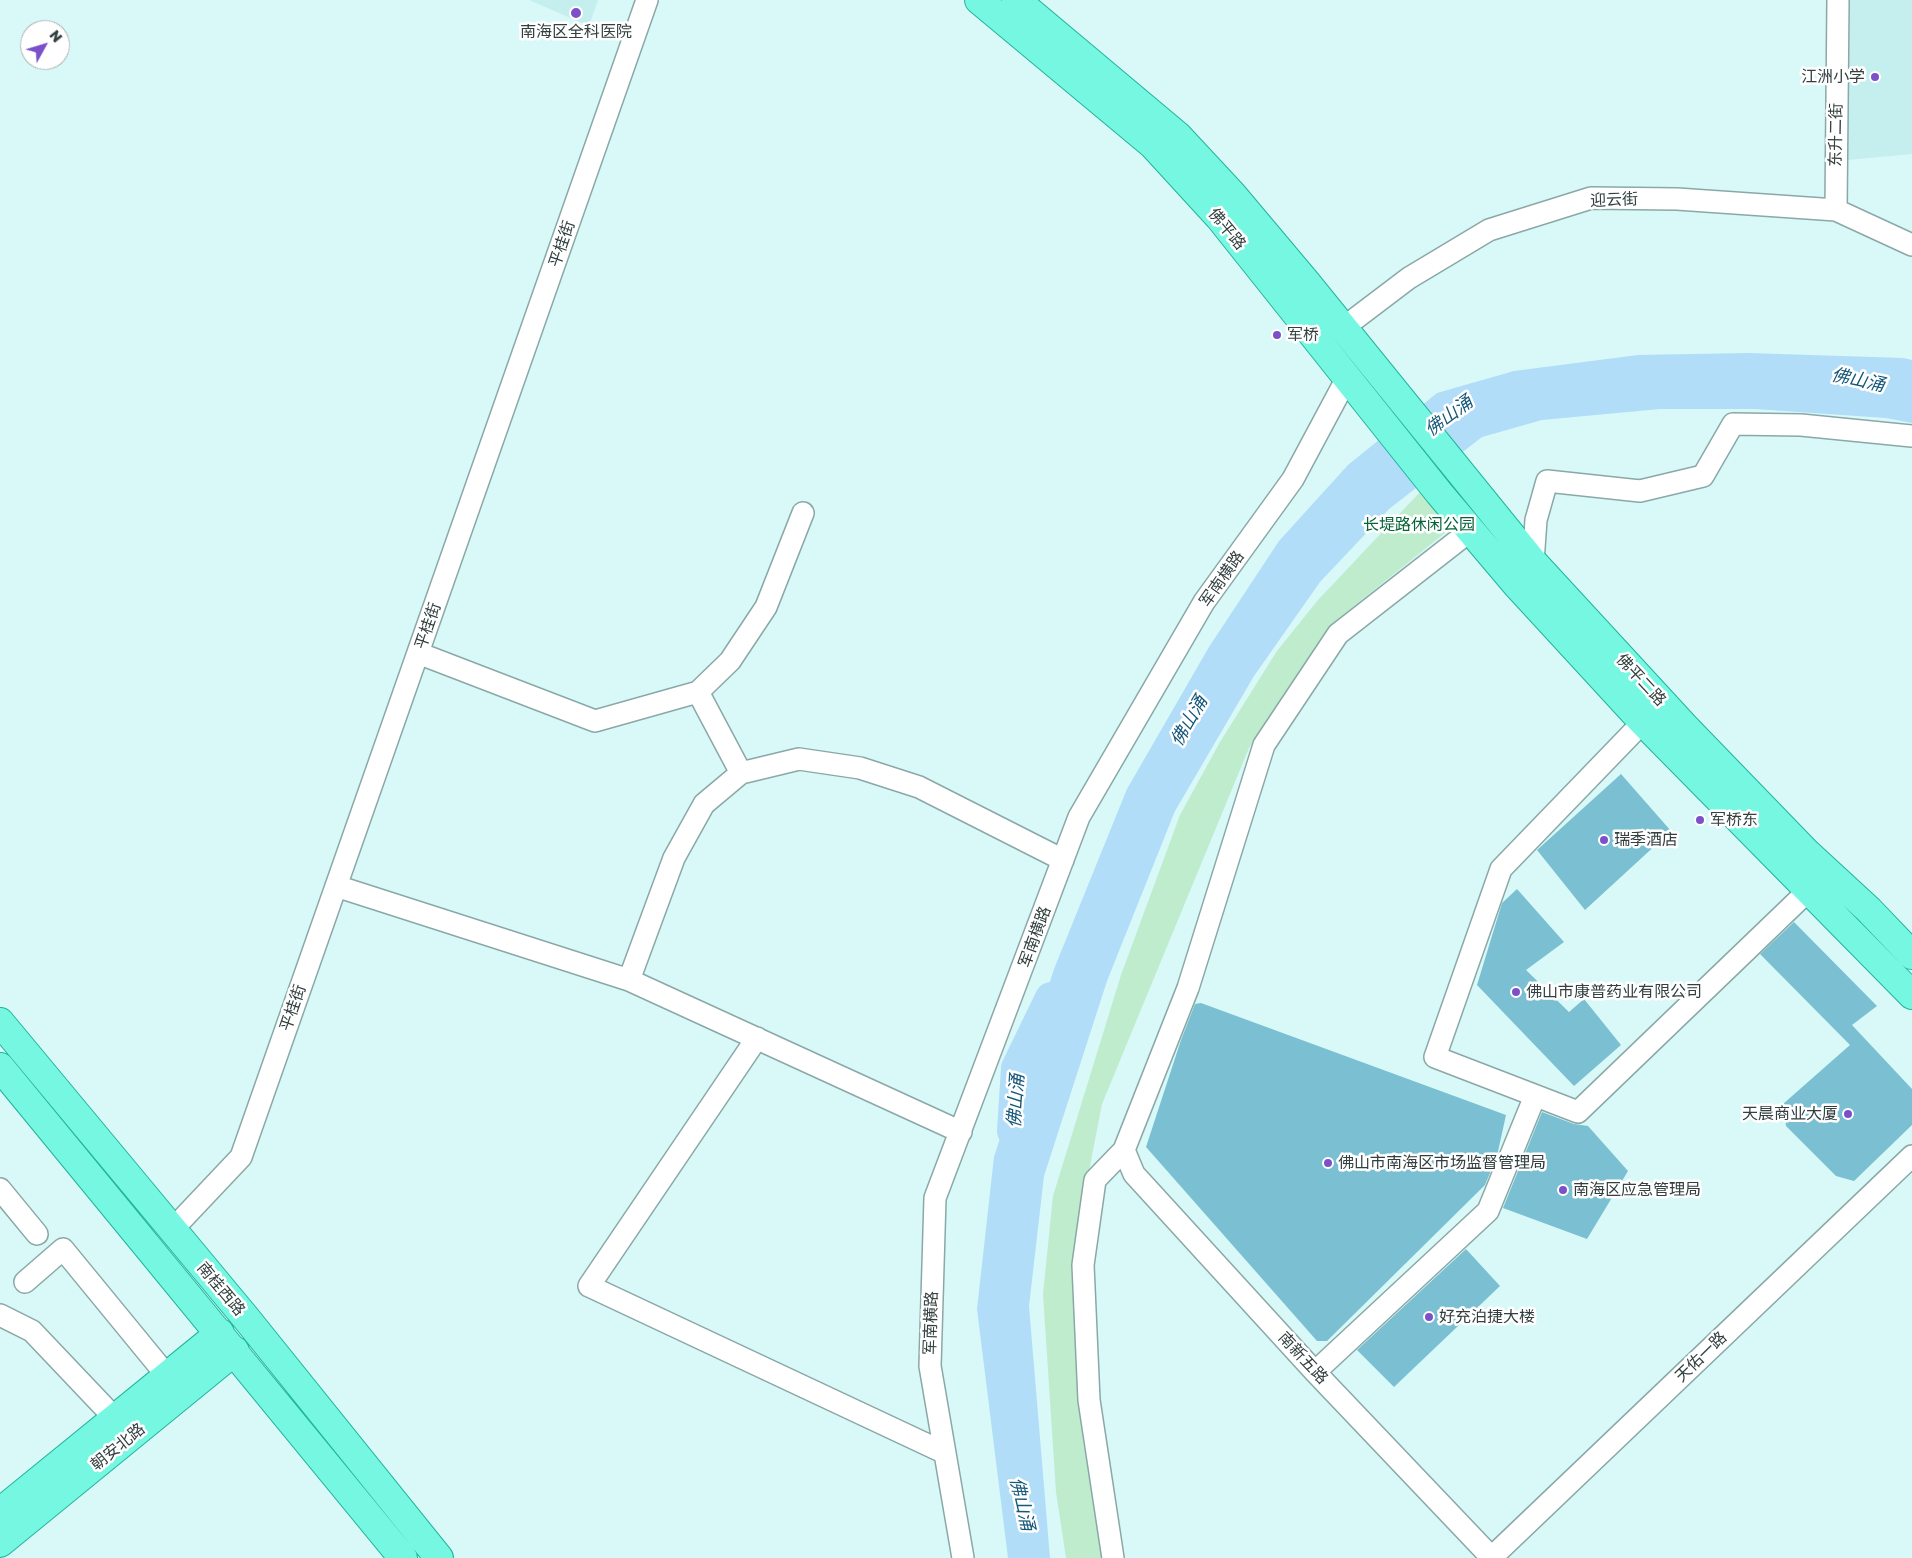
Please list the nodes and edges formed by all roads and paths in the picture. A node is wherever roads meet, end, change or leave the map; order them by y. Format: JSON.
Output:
{"nodes":[{"id":1,"x":647,"y":0,"type":"edge"},
{"id":2,"x":979,"y":0,"type":"edge"},
{"id":3,"x":1016,"y":0,"type":"edge"},
{"id":4,"x":1838,"y":0,"type":"edge"},
{"id":5,"x":1836,"y":210,"type":"junction"},
{"id":6,"x":1912,"y":245,"type":"edge"},
{"id":7,"x":1343,"y":328,"type":"junction"},
{"id":8,"x":1347,"y":378,"type":"junction"},
{"id":9,"x":1391,"y":386,"type":"joint"},
{"id":10,"x":1912,"y":436,"type":"edge"},
{"id":11,"x":1439,"y":493,"type":"joint"},
{"id":12,"x":803,"y":513,"type":"dead end"},
{"id":13,"x":1470,"y":531,"type":"junction"},
{"id":14,"x":1533,"y":562,"type":"junction"},
{"id":15,"x":418,"y":653,"type":"junction"},
{"id":16,"x":698,"y":692,"type":"junction"},
{"id":17,"x":1643,"y":722,"type":"junction"},
{"id":18,"x":741,"y":773,"type":"junction"},
{"id":19,"x":1063,"y":860,"type":"junction"},
{"id":20,"x":336,"y":886,"type":"junction"},
{"id":21,"x":1809,"y":890,"type":"junction"},
{"id":22,"x":1912,"y":955,"type":"edge"},
{"id":23,"x":629,"y":980,"type":"junction"},
{"id":24,"x":1912,"y":995,"type":"edge"},
{"id":25,"x":0,"y":1022,"type":"edge"},
{"id":26,"x":757,"y":1038,"type":"junction"},
{"id":27,"x":0,"y":1067,"type":"edge"},
{"id":28,"x":1535,"y":1096,"type":"junction"},
{"id":29,"x":960,"y":1132,"type":"junction"},
{"id":30,"x":1124,"y":1150,"type":"junction"},
{"id":31,"x":1912,"y":1156,"type":"edge"},
{"id":32,"x":0,"y":1189,"type":"edge"},
{"id":33,"x":172,"y":1230,"type":"junction"},
{"id":34,"x":37,"y":1234,"type":"dead end"},
{"id":35,"x":25,"y":1282,"type":"dead end"},
{"id":36,"x":0,"y":1314,"type":"edge"},
{"id":37,"x":228,"y":1342,"type":"junction"},
{"id":38,"x":1315,"y":1372,"type":"junction"},
{"id":39,"x":168,"y":1377,"type":"junction"},
{"id":40,"x":124,"y":1427,"type":"junction"},
{"id":41,"x":945,"y":1453,"type":"junction"},
{"id":42,"x":0,"y":1512,"type":"edge"},
{"id":43,"x":0,"y":1543,"type":"edge"},
{"id":44,"x":403,"y":1558,"type":"edge"},
{"id":45,"x":439,"y":1558,"type":"edge"},
{"id":46,"x":963,"y":1558,"type":"edge"},
{"id":47,"x":1113,"y":1558,"type":"edge"},
{"id":48,"x":1491,"y":1558,"type":"edge"}],
"edges":[{"from":1,"to":15,"type":"street","name":"平桂街"},
{"from":2,"to":8,"type":"main road","name":"佛平路"},
{"from":3,"to":7,"type":"main road","name":"佛平路"},
{"from":4,"to":5,"type":"street","name":"东升二街"},
{"from":5,"to":6,"type":"street","name":"迎云街"},
{"from":5,"to":7,"type":"street","name":"迎云街"},
{"from":7,"to":9,"type":"main road","name":"佛平路"},
{"from":8,"to":11,"type":"main road","name":"佛平路"},
{"from":8,"to":19,"type":"street","name":"军南横路"},
{"from":9,"to":14,"type":"main road","name":"佛平二路"},
{"from":10,"to":14,"type":"street"},
{"from":11,"to":13,"type":"main road","name":"佛平二路"},
{"from":12,"to":16,"type":"street"},
{"from":13,"to":17,"type":"main road","name":"佛平二路"},
{"from":13,"to":30,"type":"street"},
{"from":14,"to":22,"type":"main road","name":"佛平二路"},
{"from":15,"to":16,"type":"street"},
{"from":15,"to":20,"type":"street","name":"平桂街"},
{"from":16,"to":18,"type":"street"},
{"from":17,"to":21,"type":"main road","name":"佛平二路"},
{"from":17,"to":28,"type":"street"},
{"from":18,"to":19,"type":"street"},
{"from":18,"to":23,"type":"street"},
{"from":19,"to":29,"type":"street","name":"军南横路"},
{"from":20,"to":23,"type":"street"},
{"from":20,"to":33,"type":"street","name":"平桂街"},
{"from":21,"to":24,"type":"main road","name":"佛平二路"},
{"from":21,"to":28,"type":"street"},
{"from":23,"to":26,"type":"street"},
{"from":25,"to":33,"type":"main road","name":"南桂西路"},
{"from":26,"to":29,"type":"street"},
{"from":26,"to":41,"type":"street"},
{"from":27,"to":37,"type":"main road","name":"南桂西路"},
{"from":28,"to":38,"type":"street"},
{"from":29,"to":41,"type":"street","name":"军南横路"},
{"from":30,"to":38,"type":"street","name":"南新五路"},
{"from":30,"to":47,"type":"street"},
{"from":31,"to":48,"type":"street","name":"天佑一路"},
{"from":32,"to":34,"type":"street"},
{"from":33,"to":45,"type":"main road","name":"南桂西路"},
{"from":35,"to":39,"type":"street"},
{"from":36,"to":40,"type":"street"},
{"from":37,"to":39,"type":"main road","name":"朝安北路"},
{"from":37,"to":40,"type":"main road","name":"朝安北路"},
{"from":37,"to":44,"type":"main road","name":"南桂西路"},
{"from":38,"to":48,"type":"street","name":"南新五路"},
{"from":39,"to":40,"type":"main road","name":"朝安北路"},
{"from":40,"to":42,"type":"main road","name":"朝安北路"},
{"from":40,"to":43,"type":"main road","name":"朝安北路"},
{"from":41,"to":46,"type":"street","name":"军南横路"}]}
